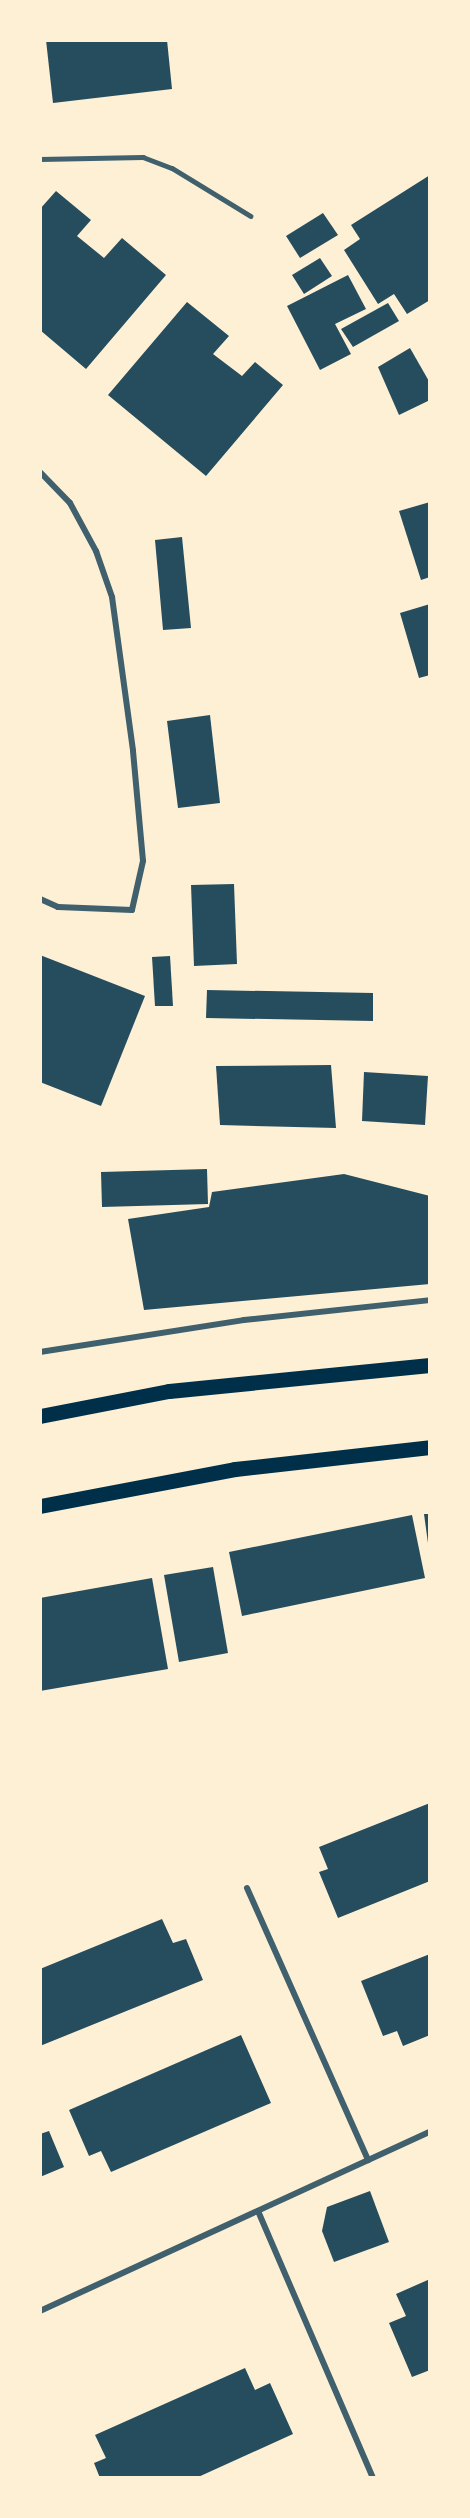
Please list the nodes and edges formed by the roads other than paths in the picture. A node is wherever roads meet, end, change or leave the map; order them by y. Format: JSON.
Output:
{"nodes":[{"id":1,"x":40,"y":159,"type":"edge"},
{"id":2,"x":251,"y":216,"type":"dead end"},
{"id":3,"x":40,"y":472,"type":"edge"},
{"id":4,"x":40,"y":899,"type":"edge"},
{"id":5,"x":429,"y":1300,"type":"edge"},
{"id":6,"x":40,"y":1352,"type":"edge"},
{"id":7,"x":429,"y":1365,"type":"edge"},
{"id":8,"x":40,"y":1416,"type":"edge"},
{"id":9,"x":429,"y":1447,"type":"edge"},
{"id":10,"x":40,"y":1506,"type":"edge"},
{"id":11,"x":247,"y":1888,"type":"dead end"},
{"id":12,"x":429,"y":2132,"type":"edge"},
{"id":13,"x":368,"y":2160,"type":"junction"},
{"id":14,"x":258,"y":2211,"type":"junction"},
{"id":15,"x":40,"y":2311,"type":"edge"},
{"id":16,"x":373,"y":2478,"type":"edge"}],
"edges":[{"from":1,"to":2,"type":"lane"},
{"from":3,"to":4,"type":"street"},
{"from":5,"to":6,"type":"street"},
{"from":7,"to":8,"type":"main road"},
{"from":9,"to":10,"type":"main road"},
{"from":11,"to":13,"type":"street"},
{"from":12,"to":13,"type":"street"},
{"from":13,"to":14,"type":"street"},
{"from":14,"to":15,"type":"street"},
{"from":14,"to":16,"type":"street"}]}
